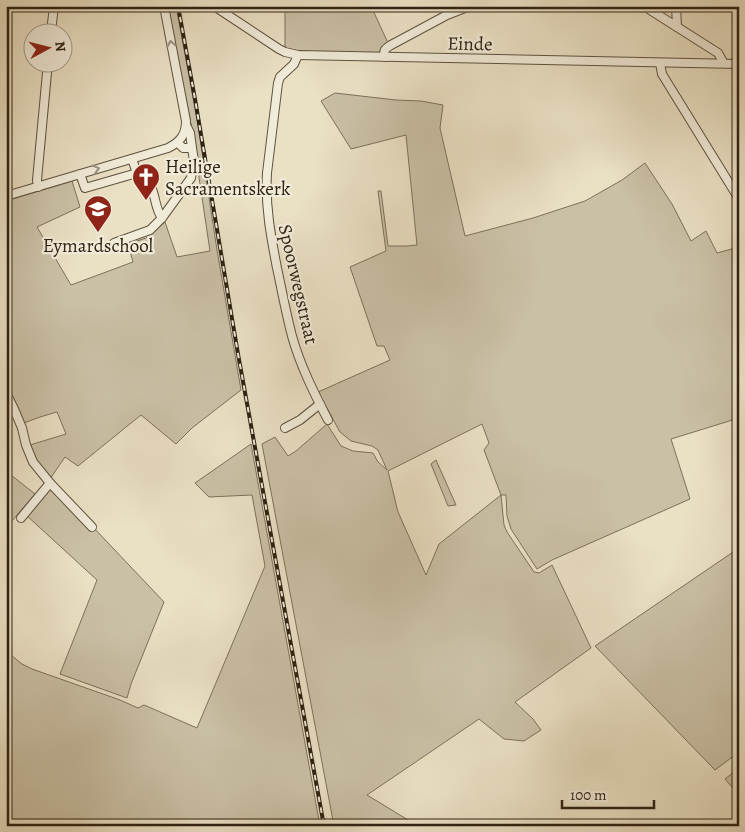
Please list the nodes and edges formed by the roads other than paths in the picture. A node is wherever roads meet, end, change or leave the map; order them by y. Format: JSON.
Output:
{"nodes":[{"id":1,"x":54,"y":6,"type":"edge"},
{"id":2,"x":164,"y":6,"type":"edge"},
{"id":3,"x":214,"y":6,"type":"edge"},
{"id":4,"x":470,"y":6,"type":"edge"},
{"id":5,"x":644,"y":6,"type":"edge"},
{"id":6,"x":676,"y":6,"type":"edge"},
{"id":7,"x":52,"y":22,"type":"edge"},
{"id":8,"x":677,"y":27,"type":"junction"},
{"id":9,"x":298,"y":55,"type":"junction"},
{"id":10,"x":385,"y":57,"type":"junction"},
{"id":11,"x":660,"y":62,"type":"junction"},
{"id":12,"x":723,"y":63,"type":"junction"},
{"id":13,"x":739,"y":64,"type":"edge"},
{"id":14,"x":47,"y":72,"type":"edge"},
{"id":15,"x":186,"y":125,"type":"junction"},
{"id":16,"x":178,"y":143,"type":"junction"},
{"id":17,"x":192,"y":148,"type":"junction"},
{"id":18,"x":132,"y":159,"type":"junction"},
{"id":19,"x":137,"y":172,"type":"junction"},
{"id":20,"x":80,"y":174,"type":"junction"},
{"id":21,"x":38,"y":187,"type":"junction"},
{"id":22,"x":6,"y":196,"type":"edge"},
{"id":23,"x":739,"y":198,"type":"edge"},
{"id":24,"x":162,"y":218,"type":"junction"},
{"id":25,"x":114,"y":243,"type":"dead end"},
{"id":26,"x":6,"y":393,"type":"edge"},
{"id":27,"x":320,"y":404,"type":"junction"},
{"id":28,"x":328,"y":420,"type":"dead end"},
{"id":29,"x":285,"y":428,"type":"dead end"},
{"id":30,"x":50,"y":483,"type":"junction"},
{"id":31,"x":21,"y":518,"type":"dead end"},
{"id":32,"x":92,"y":527,"type":"dead end"}],
"edges":[{"from":1,"to":7,"type":"street"},
{"from":15,"to":2,"type":"street","one_way":true},
{"from":3,"to":9,"type":"street","name":"Einde"},
{"from":4,"to":10,"type":"street"},
{"from":5,"to":8,"type":"street"},
{"from":6,"to":8,"type":"street"},
{"from":8,"to":12,"type":"street"},
{"from":9,"to":10,"type":"street","name":"Einde"},
{"from":9,"to":27,"type":"street","name":"Spoorwegstraat"},
{"from":10,"to":11,"type":"street","name":"Einde"},
{"from":11,"to":12,"type":"street","name":"Einde"},
{"from":11,"to":23,"type":"street"},
{"from":12,"to":13,"type":"street","name":"Einde"},
{"from":14,"to":21,"type":"street"},
{"from":15,"to":16,"type":"street"},
{"from":15,"to":17,"type":"street"},
{"from":16,"to":17,"type":"street"},
{"from":16,"to":18,"type":"street"},
{"from":17,"to":24,"type":"street"},
{"from":18,"to":19,"type":"street"},
{"from":20,"to":18,"type":"street","one_way":true},
{"from":19,"to":20,"type":"street"},
{"from":19,"to":24,"type":"street"},
{"from":20,"to":21,"type":"street"},
{"from":21,"to":22,"type":"street"},
{"from":24,"to":25,"type":"street"},
{"from":26,"to":30,"type":"street"},
{"from":27,"to":28,"type":"street","name":"Spoorwegstraat"},
{"from":27,"to":29,"type":"street"},
{"from":30,"to":31,"type":"street"},
{"from":30,"to":32,"type":"street"}]}
